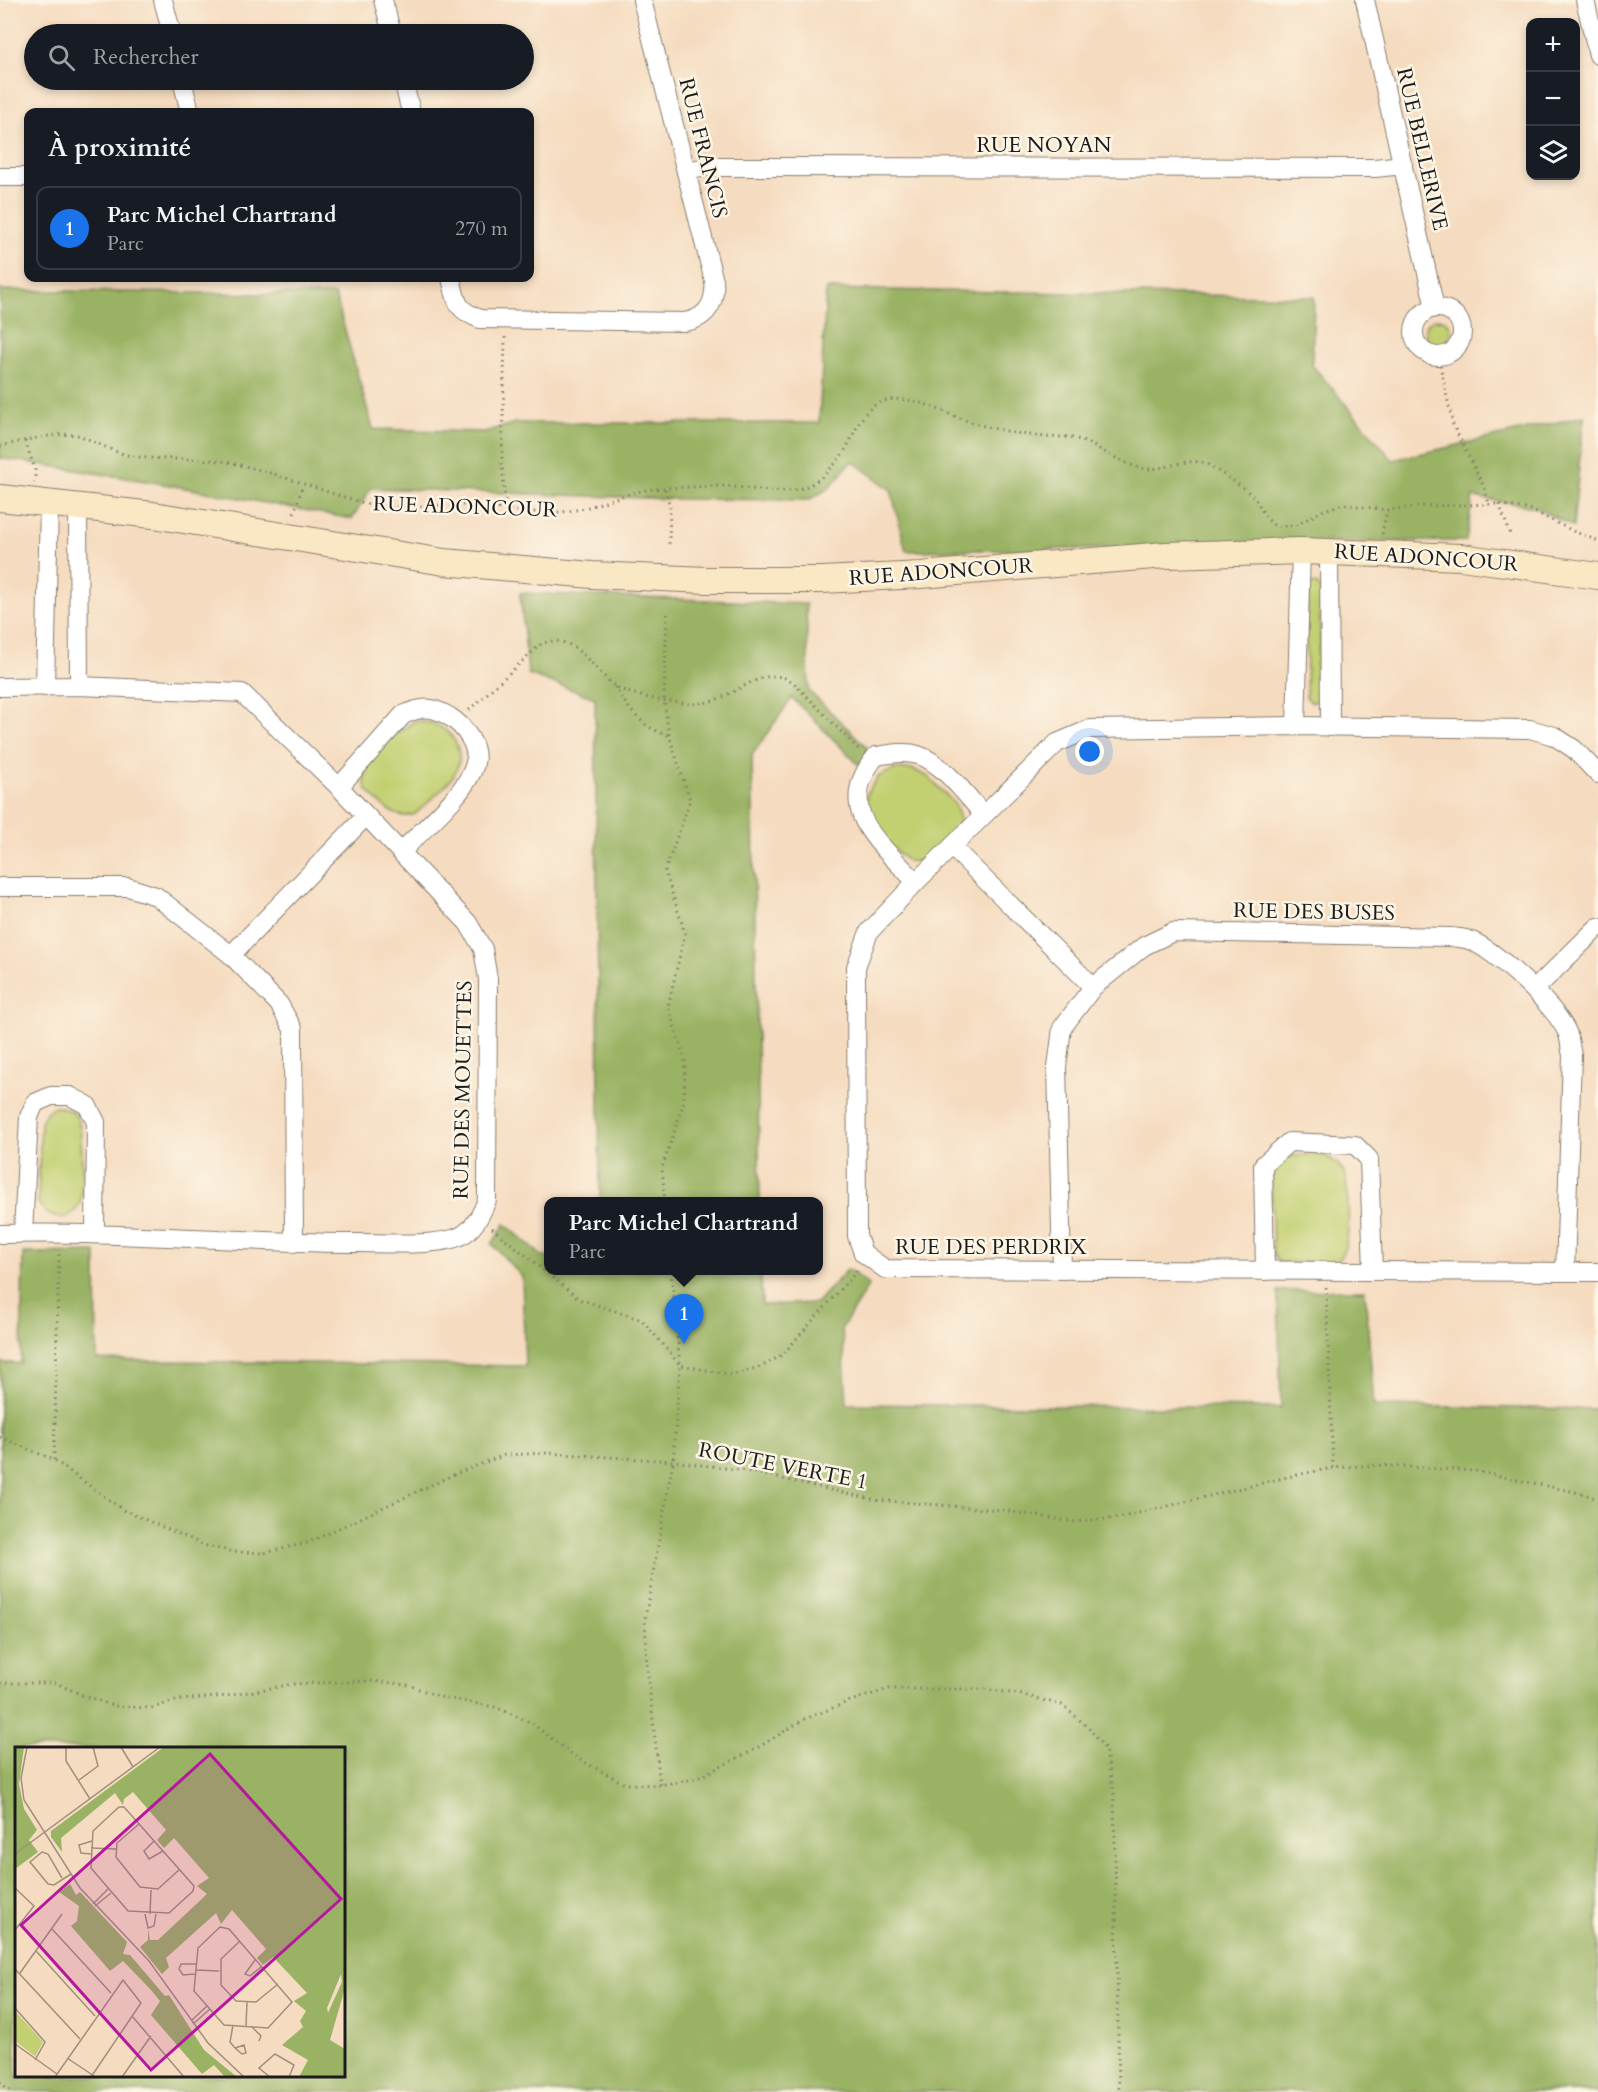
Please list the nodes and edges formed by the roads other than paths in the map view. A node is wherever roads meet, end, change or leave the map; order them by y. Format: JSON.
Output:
{"nodes":[{"id":1,"x":163,"y":0,"type":"edge"},
{"id":2,"x":383,"y":0,"type":"edge"},
{"id":3,"x":642,"y":0,"type":"edge"},
{"id":4,"x":1365,"y":0,"type":"edge"},
{"id":5,"x":1586,"y":0,"type":"edge"},
{"id":6,"x":169,"y":24,"type":"edge"},
{"id":7,"x":389,"y":24,"type":"edge"},
{"id":8,"x":1598,"y":55,"type":"edge"},
{"id":9,"x":184,"y":90,"type":"edge"},
{"id":10,"x":406,"y":90,"type":"edge"},
{"id":11,"x":189,"y":108,"type":"edge"},
{"id":12,"x":410,"y":108,"type":"edge"},
{"id":13,"x":1403,"y":165,"type":"junction"},
{"id":14,"x":686,"y":171,"type":"junction"},
{"id":15,"x":0,"y":177,"type":"edge"},
{"id":16,"x":24,"y":177,"type":"edge"},
{"id":17,"x":452,"y":282,"type":"edge"},
{"id":18,"x":1434,"y":308,"type":"dead end"},
{"id":19,"x":42,"y":495,"type":"junction"},
{"id":20,"x":0,"y":498,"type":"edge"},
{"id":21,"x":78,"y":506,"type":"junction"},
{"id":22,"x":1301,"y":551,"type":"junction"},
{"id":23,"x":1329,"y":551,"type":"junction"},
{"id":24,"x":1598,"y":576,"type":"edge"},
{"id":25,"x":79,"y":686,"type":"junction"},
{"id":26,"x":0,"y":687,"type":"edge"},
{"id":27,"x":45,"y":687,"type":"junction"},
{"id":28,"x":1296,"y":726,"type":"junction"},
{"id":29,"x":1330,"y":727,"type":"junction"},
{"id":30,"x":1598,"y":774,"type":"edge"},
{"id":31,"x":339,"y":787,"type":"junction"},
{"id":32,"x":983,"y":814,"type":"junction"},
{"id":33,"x":366,"y":816,"type":"junction"},
{"id":34,"x":952,"y":848,"type":"junction"},
{"id":35,"x":402,"y":851,"type":"junction"},
{"id":36,"x":916,"y":882,"type":"junction"},
{"id":37,"x":0,"y":887,"type":"edge"},
{"id":38,"x":1598,"y":927,"type":"edge"},
{"id":39,"x":231,"y":955,"type":"junction"},
{"id":40,"x":1093,"y":987,"type":"junction"},
{"id":41,"x":1534,"y":990,"type":"junction"},
{"id":42,"x":23,"y":1233,"type":"junction"},
{"id":43,"x":0,"y":1234,"type":"edge"},
{"id":44,"x":95,"y":1234,"type":"junction"},
{"id":45,"x":294,"y":1243,"type":"junction"},
{"id":46,"x":1062,"y":1270,"type":"junction"},
{"id":47,"x":1264,"y":1271,"type":"junction"},
{"id":48,"x":1373,"y":1271,"type":"junction"},
{"id":49,"x":1565,"y":1272,"type":"junction"},
{"id":50,"x":1598,"y":1272,"type":"edge"}],
"edges":[{"from":1,"to":6,"type":"street"},
{"from":2,"to":7,"type":"street"},
{"from":3,"to":14,"type":"street","name":"RUE FRANCIS"},
{"from":4,"to":13,"type":"street","name":"RUE BELLERIVE"},
{"from":5,"to":8,"type":"street"},
{"from":9,"to":11,"type":"street"},
{"from":10,"to":12,"type":"street"},
{"from":13,"to":14,"type":"street","name":"RUE NOYAN"},
{"from":13,"to":18,"type":"street","name":"RUE BELLERIVE"},
{"from":14,"to":17,"type":"street","name":"RUE FRANCIS"},
{"from":15,"to":16,"type":"street"},
{"from":19,"to":20,"type":"street","name":"RUE ADONCOUR"},
{"from":19,"to":21,"type":"street","name":"RUE ADONCOUR"},
{"from":19,"to":27,"type":"street"},
{"from":21,"to":22,"type":"street","name":"RUE ADONCOUR"},
{"from":21,"to":25,"type":"street"},
{"from":22,"to":23,"type":"street","name":"RUE ADONCOUR"},
{"from":22,"to":28,"type":"street"},
{"from":23,"to":24,"type":"street","name":"RUE ADONCOUR"},
{"from":23,"to":29,"type":"street"},
{"from":25,"to":27,"type":"street","name":"RUE DES MOUETTES"},
{"from":25,"to":31,"type":"street","name":"RUE DES MOUETTES"},
{"from":26,"to":27,"type":"street","name":"RUE DES MOUETTES"},
{"from":28,"to":29,"type":"street","name":"RUE DES PERDRIX"},
{"from":28,"to":32,"type":"street","name":"RUE DES PERDRIX"},
{"from":29,"to":30,"type":"street","name":"RUE DES PERDRIX"},
{"from":31,"to":33,"type":"street","name":"RUE DES MOUETTES"},
{"from":31,"to":35,"type":"street"},
{"from":32,"to":34,"type":"street","name":"RUE DES PERDRIX"},
{"from":32,"to":36,"type":"street"},
{"from":33,"to":35,"type":"street","name":"RUE DES MOUETTES"},
{"from":33,"to":39,"type":"street"},
{"from":34,"to":36,"type":"street","name":"RUE DES PERDRIX"},
{"from":34,"to":40,"type":"street"},
{"from":35,"to":45,"type":"street","name":"RUE DES MOUETTES"},
{"from":36,"to":46,"type":"street","name":"RUE DES PERDRIX"},
{"from":37,"to":39,"type":"street"},
{"from":38,"to":41,"type":"street"},
{"from":39,"to":45,"type":"street"},
{"from":40,"to":41,"type":"street","name":"RUE DES BUSES"},
{"from":40,"to":46,"type":"street","name":"RUE DES BUSES"},
{"from":41,"to":49,"type":"street","name":"RUE DES BUSES"},
{"from":42,"to":43,"type":"street","name":"RUE DES MOUETTES"},
{"from":42,"to":44,"type":"street","name":"RUE DES MOUETTES"},
{"from":42,"to":44,"type":"street"},
{"from":44,"to":45,"type":"street","name":"RUE DES MOUETTES"},
{"from":46,"to":47,"type":"street","name":"RUE DES PERDRIX"},
{"from":47,"to":48,"type":"street","name":"RUE DES PERDRIX"},
{"from":47,"to":48,"type":"street"},
{"from":48,"to":49,"type":"street","name":"RUE DES PERDRIX"},
{"from":49,"to":50,"type":"street","name":"RUE DES PERDRIX"}]}
